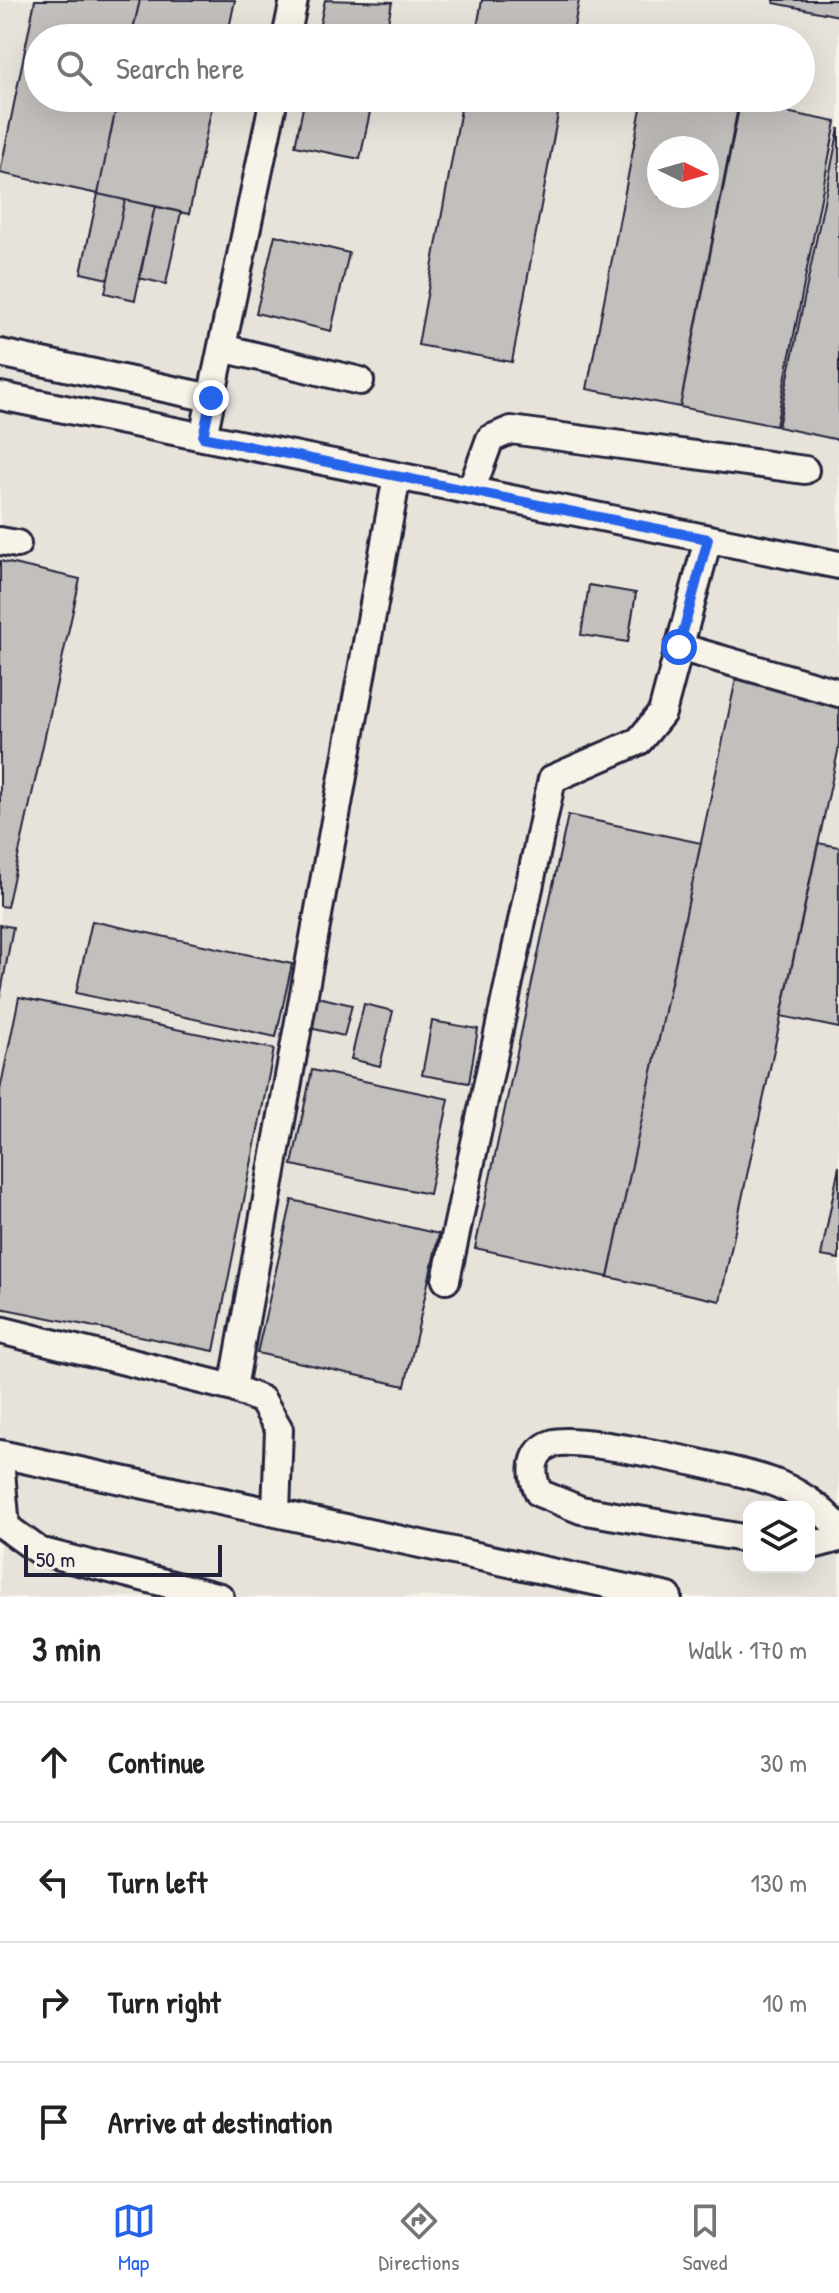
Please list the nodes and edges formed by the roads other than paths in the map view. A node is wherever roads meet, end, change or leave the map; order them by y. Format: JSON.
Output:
{"nodes":[{"id":1,"x":294,"y":0,"type":"edge"},
{"id":2,"x":289,"y":24,"type":"edge"},
{"id":3,"x":271,"y":112,"type":"edge"},
{"id":4,"x":222,"y":348,"type":"junction"},
{"id":5,"x":0,"y":353,"type":"edge"},
{"id":6,"x":360,"y":381,"type":"dead end"},
{"id":7,"x":0,"y":396,"type":"edge"},
{"id":8,"x":211,"y":398,"type":"junction"},
{"id":9,"x":203,"y":437,"type":"junction"},
{"id":10,"x":805,"y":470,"type":"dead end"},
{"id":11,"x":397,"y":476,"type":"junction"},
{"id":12,"x":471,"y":491,"type":"junction"},
{"id":13,"x":708,"y":539,"type":"junction"},
{"id":14,"x":839,"y":565,"type":"edge"},
{"id":15,"x":679,"y":647,"type":"junction"},
{"id":16,"x":839,"y":693,"type":"edge"},
{"id":17,"x":446,"y":1280,"type":"dead end"},
{"id":18,"x":0,"y":1330,"type":"edge"},
{"id":19,"x":233,"y":1388,"type":"junction"},
{"id":20,"x":0,"y":1454,"type":"edge"},
{"id":21,"x":0,"y":1461,"type":"edge"},
{"id":22,"x":805,"y":1501,"type":"edge"},
{"id":23,"x":815,"y":1506,"type":"edge"},
{"id":24,"x":276,"y":1512,"type":"junction"},
{"id":25,"x":839,"y":1529,"type":"edge"},
{"id":26,"x":743,"y":1538,"type":"edge"},
{"id":27,"x":839,"y":1538,"type":"edge"},
{"id":28,"x":815,"y":1544,"type":"edge"},
{"id":29,"x":220,"y":1597,"type":"edge"},
{"id":30,"x":668,"y":1597,"type":"edge"}],
"edges":[{"from":1,"to":2,"type":"street"},
{"from":3,"to":4,"type":"street"},
{"from":4,"to":6,"type":"street"},
{"from":4,"to":8,"type":"street"},
{"from":5,"to":8,"type":"street"},
{"from":7,"to":9,"type":"street"},
{"from":8,"to":9,"type":"street"},
{"from":9,"to":11,"type":"street"},
{"from":10,"to":12,"type":"street"},
{"from":11,"to":12,"type":"street"},
{"from":11,"to":19,"type":"street"},
{"from":12,"to":13,"type":"street"},
{"from":13,"to":14,"type":"street"},
{"from":13,"to":15,"type":"street"},
{"from":15,"to":16,"type":"street"},
{"from":15,"to":17,"type":"street"},
{"from":18,"to":19,"type":"street"},
{"from":19,"to":24,"type":"street"},
{"from":20,"to":24,"type":"street"},
{"from":21,"to":29,"type":"street"},
{"from":22,"to":26,"type":"street"},
{"from":23,"to":25,"type":"street"},
{"from":24,"to":30,"type":"street"},
{"from":27,"to":28,"type":"street"}]}
